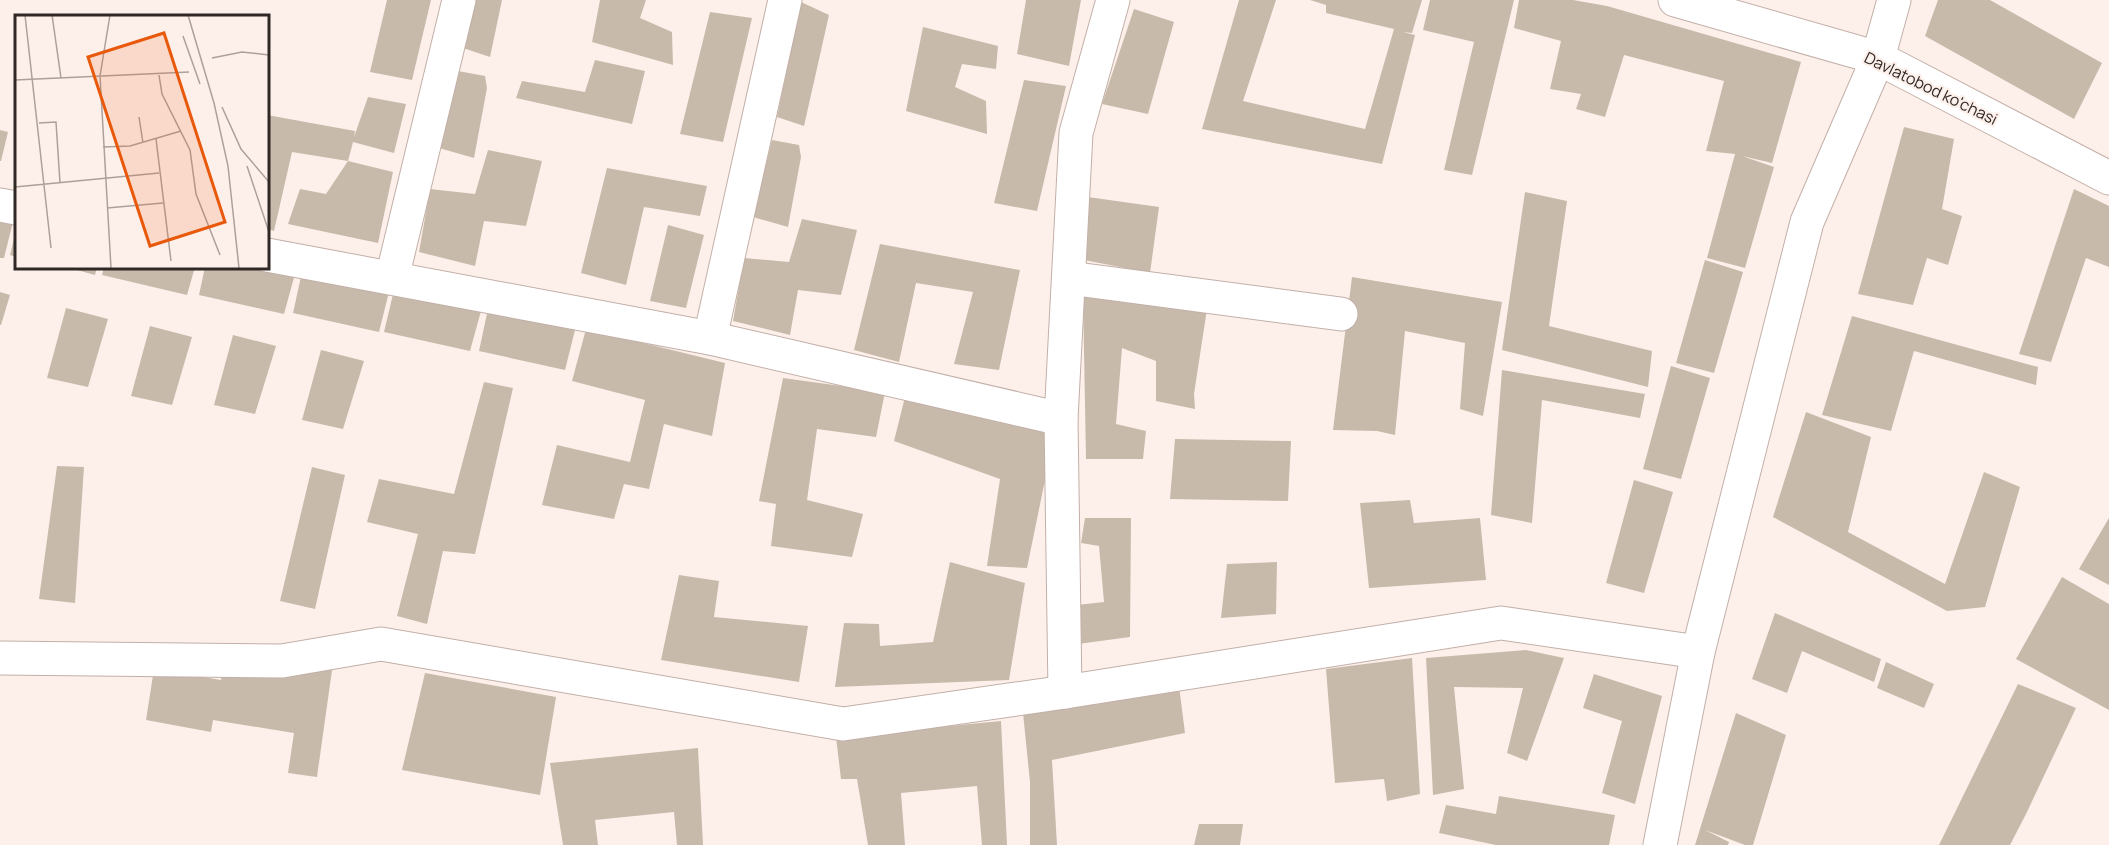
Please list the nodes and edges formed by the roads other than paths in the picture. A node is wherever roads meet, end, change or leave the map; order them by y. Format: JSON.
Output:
{"nodes":[{"id":1,"x":459,"y":0,"type":"edge"},
{"id":2,"x":785,"y":0,"type":"edge"},
{"id":3,"x":1113,"y":0,"type":"edge"},
{"id":4,"x":1675,"y":0,"type":"edge"},
{"id":5,"x":1894,"y":0,"type":"edge"},
{"id":6,"x":1878,"y":58,"type":"junction"},
{"id":7,"x":2109,"y":178,"type":"edge"},
{"id":8,"x":0,"y":205,"type":"edge"},
{"id":9,"x":15,"y":208,"type":"edge"},
{"id":10,"x":268,"y":255,"type":"edge"},
{"id":11,"x":1069,"y":278,"type":"junction"},
{"id":12,"x":392,"y":279,"type":"junction"},
{"id":13,"x":1341,"y":314,"type":"dead end"},
{"id":14,"x":710,"y":338,"type":"junction"},
{"id":15,"x":1061,"y":419,"type":"junction"},
{"id":16,"x":1698,"y":652,"type":"junction"},
{"id":17,"x":0,"y":658,"type":"edge"},
{"id":18,"x":1065,"y":692,"type":"junction"},
{"id":19,"x":1660,"y":845,"type":"edge"}],
"edges":[{"from":1,"to":12,"type":"street"},
{"from":2,"to":14,"type":"street"},
{"from":3,"to":11,"type":"street"},
{"from":4,"to":6,"type":"street","name":"Davlatobod ko'chasi"},
{"from":5,"to":6,"type":"street"},
{"from":6,"to":7,"type":"street","name":"Davlatobod ko'chasi"},
{"from":6,"to":16,"type":"street"},
{"from":8,"to":9,"type":"street"},
{"from":10,"to":12,"type":"street"},
{"from":11,"to":13,"type":"street"},
{"from":11,"to":15,"type":"street"},
{"from":12,"to":14,"type":"street"},
{"from":14,"to":15,"type":"street"},
{"from":15,"to":18,"type":"street"},
{"from":16,"to":18,"type":"street"},
{"from":16,"to":19,"type":"street"},
{"from":17,"to":18,"type":"street"}]}
